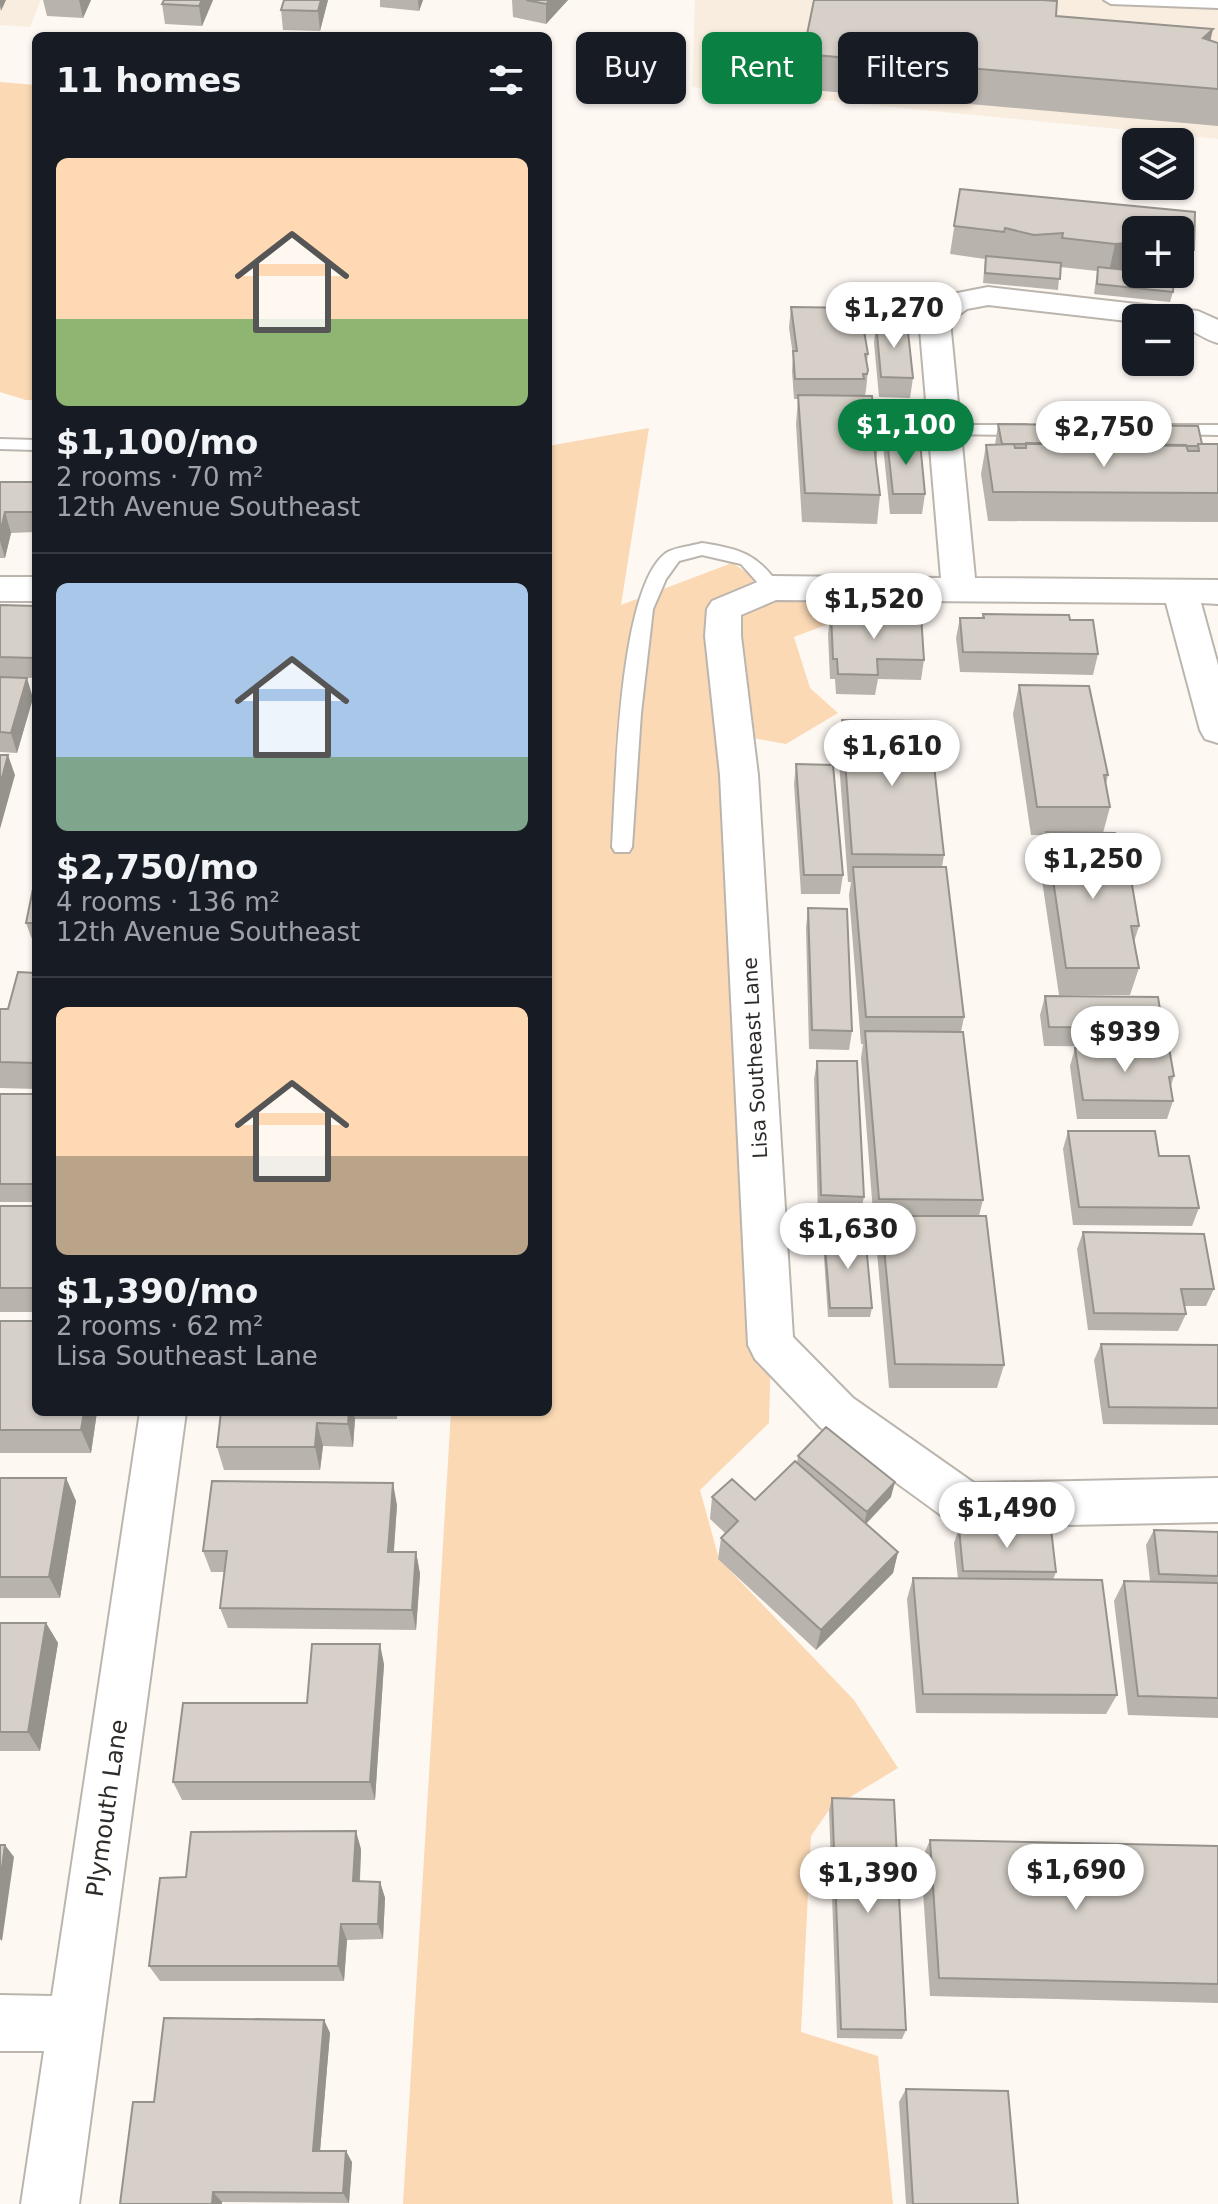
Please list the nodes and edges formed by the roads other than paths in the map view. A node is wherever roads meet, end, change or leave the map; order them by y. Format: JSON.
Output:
{"nodes":[{"id":1,"x":1111,"y":0,"type":"edge"},
{"id":2,"x":1218,"y":4,"type":"edge"},
{"id":3,"x":1218,"y":334,"type":"edge"},
{"id":4,"x":944,"y":430,"type":"junction"},
{"id":5,"x":1050,"y":430,"type":"edge"},
{"id":6,"x":1157,"y":430,"type":"edge"},
{"id":7,"x":1218,"y":430,"type":"edge"},
{"id":8,"x":0,"y":444,"type":"edge"},
{"id":9,"x":32,"y":445,"type":"edge"},
{"id":10,"x":772,"y":588,"type":"junction"},
{"id":11,"x":0,"y":589,"type":"edge"},
{"id":12,"x":32,"y":589,"type":"edge"},
{"id":13,"x":959,"y":590,"type":"junction"},
{"id":14,"x":1180,"y":592,"type":"junction"},
{"id":15,"x":1218,"y":592,"type":"edge"},
{"id":16,"x":1218,"y":730,"type":"edge"},
{"id":17,"x":622,"y":847,"type":"dead end"},
{"id":18,"x":162,"y":1416,"type":"edge"},
{"id":19,"x":1218,"y":1500,"type":"edge"},
{"id":20,"x":0,"y":2023,"type":"edge"},
{"id":21,"x":76,"y":2024,"type":"junction"},
{"id":22,"x":50,"y":2204,"type":"edge"}],
"edges":[{"from":1,"to":2,"type":"lane"},
{"from":3,"to":4,"type":"street"},
{"from":4,"to":5,"type":"lane"},
{"from":4,"to":13,"type":"street"},
{"from":6,"to":7,"type":"lane"},
{"from":8,"to":9,"type":"lane"},
{"from":10,"to":13,"type":"street"},
{"from":10,"to":17,"type":"lane"},
{"from":10,"to":19,"type":"street","name":"Lisa Southeast Lane"},
{"from":11,"to":12,"type":"street"},
{"from":13,"to":14,"type":"street"},
{"from":14,"to":15,"type":"street"},
{"from":14,"to":16,"type":"street"},
{"from":18,"to":21,"type":"street","name":"Plymouth Lane"},
{"from":20,"to":21,"type":"street"},
{"from":21,"to":22,"type":"street","name":"Plymouth Lane"}]}
